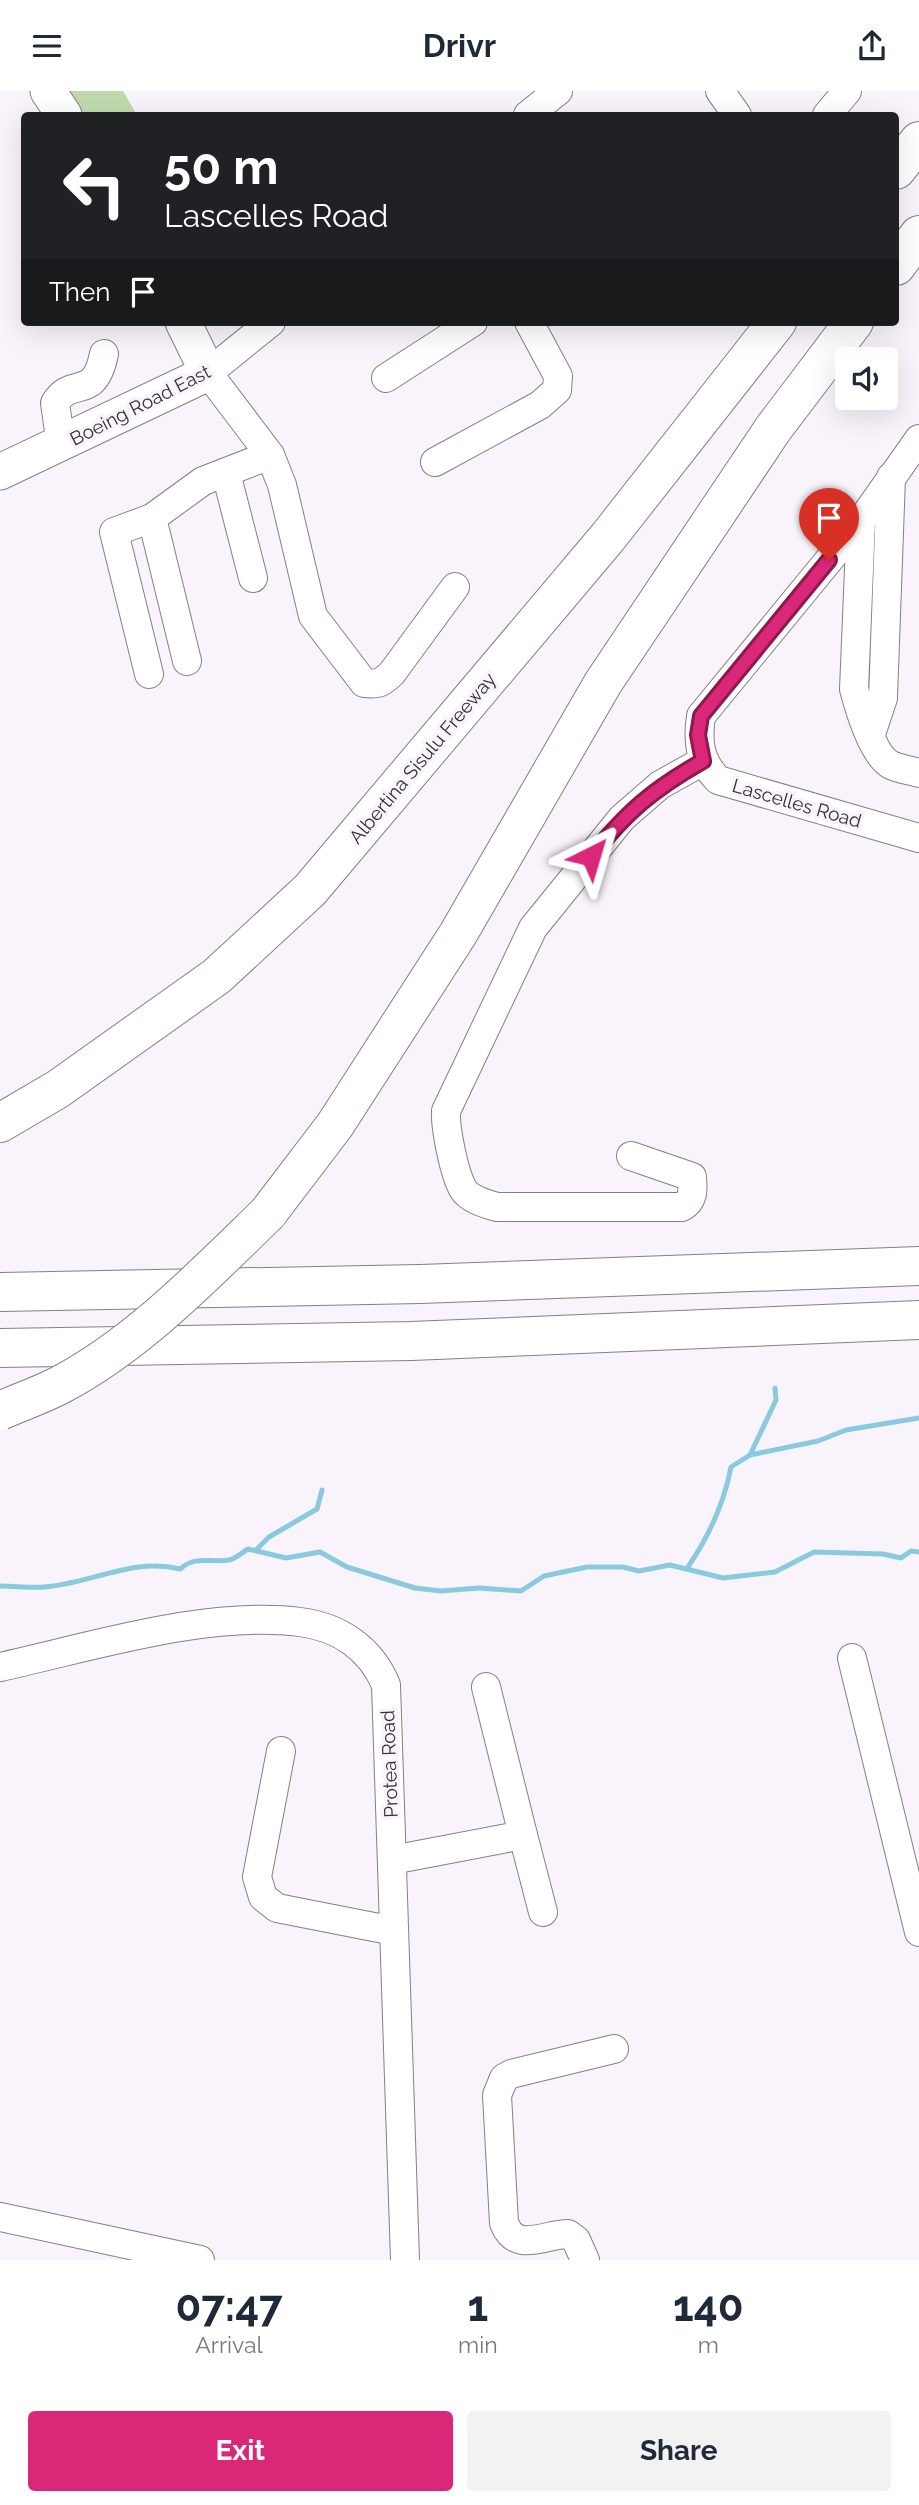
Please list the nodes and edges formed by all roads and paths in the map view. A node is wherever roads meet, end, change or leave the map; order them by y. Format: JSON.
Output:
{"nodes":[{"id":1,"x":48,"y":91,"type":"edge"},
{"id":2,"x":720,"y":91,"type":"edge"},
{"id":3,"x":847,"y":91,"type":"edge"},
{"id":4,"x":62,"y":112,"type":"edge"},
{"id":5,"x":735,"y":112,"type":"edge"},
{"id":6,"x":830,"y":112,"type":"edge"},
{"id":7,"x":919,"y":141,"type":"edge"},
{"id":8,"x":899,"y":166,"type":"edge"},
{"id":9,"x":919,"y":235,"type":"edge"},
{"id":10,"x":899,"y":262,"type":"edge"},
{"id":11,"x":183,"y":326,"type":"edge"},
{"id":12,"x":184,"y":326,"type":"edge"},
{"id":13,"x":266,"y":326,"type":"edge"},
{"id":14,"x":467,"y":326,"type":"edge"},
{"id":15,"x":531,"y":326,"type":"edge"},
{"id":16,"x":773,"y":326,"type":"edge"},
{"id":17,"x":851,"y":326,"type":"edge"},
{"id":18,"x":104,"y":354,"type":"dead end"},
{"id":19,"x":208,"y":373,"type":"junction"},
{"id":20,"x":386,"y":378,"type":"dead end"},
{"id":21,"x":130,"y":413,"type":"junction"},
{"id":22,"x":919,"y":439,"type":"edge"},
{"id":23,"x":61,"y":445,"type":"junction"},
{"id":24,"x":270,"y":455,"type":"junction"},
{"id":25,"x":435,"y":462,"type":"dead end"},
{"id":26,"x":0,"y":473,"type":"edge"},
{"id":27,"x":226,"y":473,"type":"junction"},
{"id":28,"x":891,"y":477,"type":"junction"},
{"id":29,"x":152,"y":518,"type":"junction"},
{"id":30,"x":861,"y":521,"type":"junction"},
{"id":31,"x":253,"y":578,"type":"dead end"},
{"id":32,"x":455,"y":587,"type":"dead end"},
{"id":33,"x":854,"y":641,"type":"junction"},
{"id":34,"x":887,"y":641,"type":"junction"},
{"id":35,"x":187,"y":661,"type":"dead end"},
{"id":36,"x":149,"y":674,"type":"dead end"},
{"id":37,"x":871,"y":734,"type":"junction"},
{"id":38,"x":703,"y":761,"type":"junction"},
{"id":39,"x":919,"y":773,"type":"edge"},
{"id":40,"x":919,"y":838,"type":"edge"},
{"id":41,"x":0,"y":1123,"type":"edge"},
{"id":42,"x":631,"y":1156,"type":"dead end"},
{"id":43,"x":919,"y":1266,"type":"edge"},
{"id":44,"x":0,"y":1292,"type":"edge"},
{"id":45,"x":919,"y":1320,"type":"edge"},
{"id":46,"x":0,"y":1348,"type":"edge"},
{"id":47,"x":0,"y":1411,"type":"edge"},
{"id":48,"x":852,"y":1658,"type":"dead end"},
{"id":49,"x":0,"y":1667,"type":"edge"},
{"id":50,"x":486,"y":1687,"type":"dead end"},
{"id":51,"x":281,"y":1751,"type":"dead end"},
{"id":52,"x":523,"y":1835,"type":"junction"},
{"id":53,"x":392,"y":1860,"type":"junction"},
{"id":54,"x":543,"y":1912,"type":"dead end"},
{"id":55,"x":394,"y":1931,"type":"junction"},
{"id":56,"x":919,"y":1932,"type":"edge"},
{"id":57,"x":614,"y":2049,"type":"dead end"},
{"id":58,"x":0,"y":2217,"type":"edge"},
{"id":59,"x":200,"y":2260,"type":"edge"},
{"id":60,"x":405,"y":2260,"type":"edge"},
{"id":61,"x":585,"y":2260,"type":"edge"}],
"edges":[{"from":1,"to":4,"type":"main road"},
{"from":2,"to":5,"type":"street"},
{"from":3,"to":6,"type":"street"},
{"from":7,"to":8,"type":"highway"},
{"from":9,"to":10,"type":"highway"},
{"from":11,"to":21,"type":"main road"},
{"from":12,"to":19,"type":"main road"},
{"from":13,"to":19,"type":"street","name":"Boeing Road East"},
{"from":14,"to":20,"type":"street"},
{"from":15,"to":25,"type":"street"},
{"from":16,"to":41,"type":"highway","name":"Albertina Sisulu Freeway"},
{"from":17,"to":47,"type":"highway","bridge":true},
{"from":18,"to":23,"type":"street"},
{"from":19,"to":21,"type":"main road","name":"Boeing Road East"},
{"from":19,"to":24,"type":"street"},
{"from":21,"to":23,"type":"main road","name":"Boeing Road East"},
{"from":22,"to":28,"type":"street"},
{"from":23,"to":26,"type":"main road","name":"Boeing Road East"},
{"from":24,"to":27,"type":"street"},
{"from":24,"to":32,"type":"street"},
{"from":27,"to":29,"type":"street"},
{"from":27,"to":31,"type":"street"},
{"from":28,"to":30,"type":"street"},
{"from":28,"to":34,"type":"street"},
{"from":29,"to":35,"type":"street"},
{"from":29,"to":36,"type":"street"},
{"from":30,"to":33,"type":"street"},
{"from":30,"to":38,"type":"street"},
{"from":33,"to":34,"type":"street"},
{"from":33,"to":37,"type":"street"},
{"from":34,"to":37,"type":"street"},
{"from":37,"to":39,"type":"street"},
{"from":38,"to":40,"type":"street","name":"Lascelles Road"},
{"from":38,"to":42,"type":"street"},
{"from":43,"to":44,"type":"highway"},
{"from":45,"to":46,"type":"highway"},
{"from":48,"to":56,"type":"street"},
{"from":49,"to":53,"type":"street","name":"Protea Road"},
{"from":50,"to":52,"type":"street"},
{"from":51,"to":55,"type":"street"},
{"from":52,"to":53,"type":"street"},
{"from":52,"to":54,"type":"street"},
{"from":53,"to":55,"type":"street","name":"Protea Road"},
{"from":55,"to":60,"type":"street","name":"Protea Road"},
{"from":57,"to":61,"type":"street"},
{"from":58,"to":59,"type":"street"}]}
